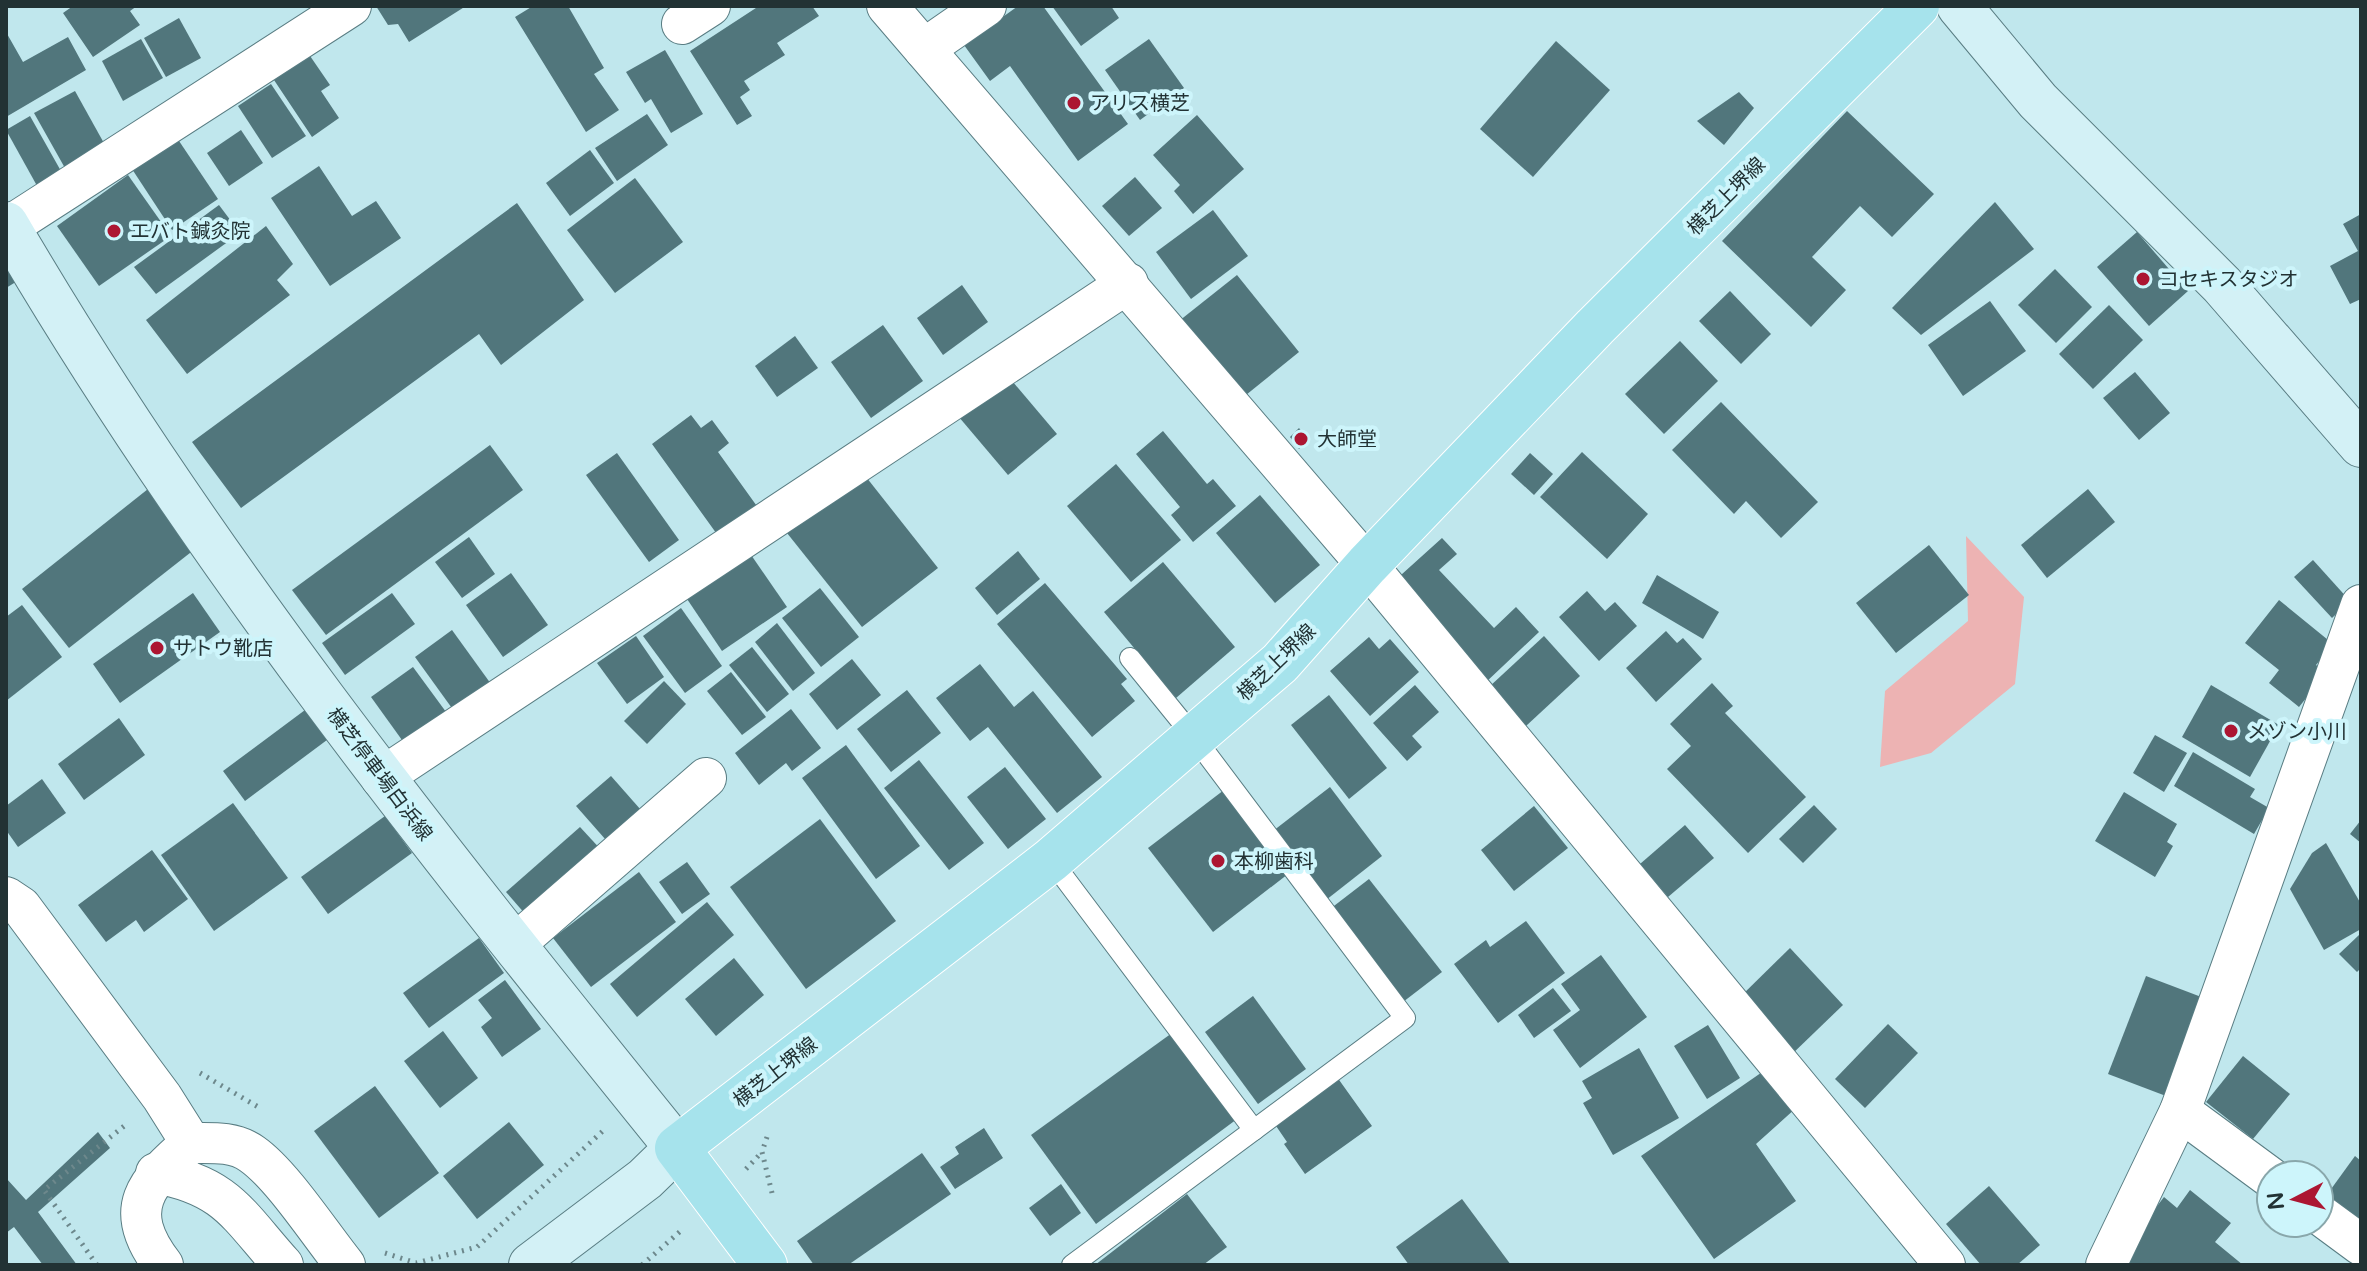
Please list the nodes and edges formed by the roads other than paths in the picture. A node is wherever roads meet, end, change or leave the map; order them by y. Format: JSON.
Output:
{"nodes":[{"id":1,"x":351,"y":6,"type":"edge"},
{"id":2,"x":986,"y":6,"type":"edge"},
{"id":3,"x":1917,"y":6,"type":"edge"},
{"id":4,"x":1959,"y":6,"type":"edge"},
{"id":5,"x":895,"y":9,"type":"edge"},
{"id":6,"x":924,"y":49,"type":"junction"},
{"id":7,"x":7,"y":226,"type":"edge"},
{"id":8,"x":1128,"y":283,"type":"junction"},
{"id":9,"x":2361,"y":445,"type":"edge"},
{"id":10,"x":1367,"y":565,"type":"junction"},
{"id":11,"x":2361,"y":605,"type":"edge"},
{"id":12,"x":1130,"y":658,"type":"dead end"},
{"id":13,"x":1194,"y":737,"type":"junction"},
{"id":14,"x":381,"y":778,"type":"junction"},
{"id":15,"x":706,"y":778,"type":"dead end"},
{"id":16,"x":1051,"y":860,"type":"junction"},
{"id":17,"x":6,"y":897,"type":"edge"},
{"id":18,"x":514,"y":945,"type":"junction"},
{"id":19,"x":2180,"y":1111,"type":"junction"},
{"id":20,"x":1254,"y":1130,"type":"junction"},
{"id":21,"x":191,"y":1143,"type":"junction"},
{"id":22,"x":677,"y":1148,"type":"junction"},
{"id":23,"x":2255,"y":1166,"type":"edge"},
{"id":24,"x":156,"y":1173,"type":"junction"},
{"id":25,"x":2335,"y":1226,"type":"edge"},
{"id":26,"x":2361,"y":1245,"type":"edge"},
{"id":27,"x":362,"y":1258,"type":"edge"},
{"id":28,"x":163,"y":1265,"type":"edge"},
{"id":29,"x":283,"y":1265,"type":"edge"},
{"id":30,"x":531,"y":1265,"type":"edge"},
{"id":31,"x":765,"y":1265,"type":"edge"},
{"id":32,"x":1072,"y":1265,"type":"edge"},
{"id":33,"x":1945,"y":1265,"type":"edge"},
{"id":34,"x":2106,"y":1265,"type":"edge"}],
"edges":[{"from":1,"to":7,"type":"street"},
{"from":2,"to":6,"type":"street"},
{"from":3,"to":10,"type":"main road","name":"横芝上堺線"},
{"from":4,"to":9,"type":"main road"},
{"from":5,"to":6,"type":"street"},
{"from":6,"to":8,"type":"street"},
{"from":7,"to":14,"type":"main road","name":"横芝停車場白浜線"},
{"from":8,"to":10,"type":"street"},
{"from":8,"to":14,"type":"street"},
{"from":10,"to":13,"type":"main road","name":"横芝上堺線"},
{"from":10,"to":33,"type":"street"},
{"from":11,"to":19,"type":"street"},
{"from":12,"to":13,"type":"lane"},
{"from":13,"to":16,"type":"main road","name":"横芝上堺線"},
{"from":13,"to":20,"type":"lane"},
{"from":14,"to":18,"type":"main road","name":"横芝停車場白浜線"},
{"from":15,"to":18,"type":"street"},
{"from":16,"to":20,"type":"lane"},
{"from":16,"to":22,"type":"main road","name":"横芝上堺線"},
{"from":17,"to":21,"type":"street"},
{"from":18,"to":22,"type":"main road","name":"横芝停車場白浜線"},
{"from":19,"to":23,"type":"street"},
{"from":19,"to":34,"type":"street"},
{"from":20,"to":32,"type":"lane"},
{"from":21,"to":24,"type":"street"},
{"from":21,"to":27,"type":"street"},
{"from":22,"to":30,"type":"main road"},
{"from":22,"to":31,"type":"main road"},
{"from":24,"to":28,"type":"street"},
{"from":24,"to":29,"type":"street"},
{"from":25,"to":26,"type":"street"}]}
